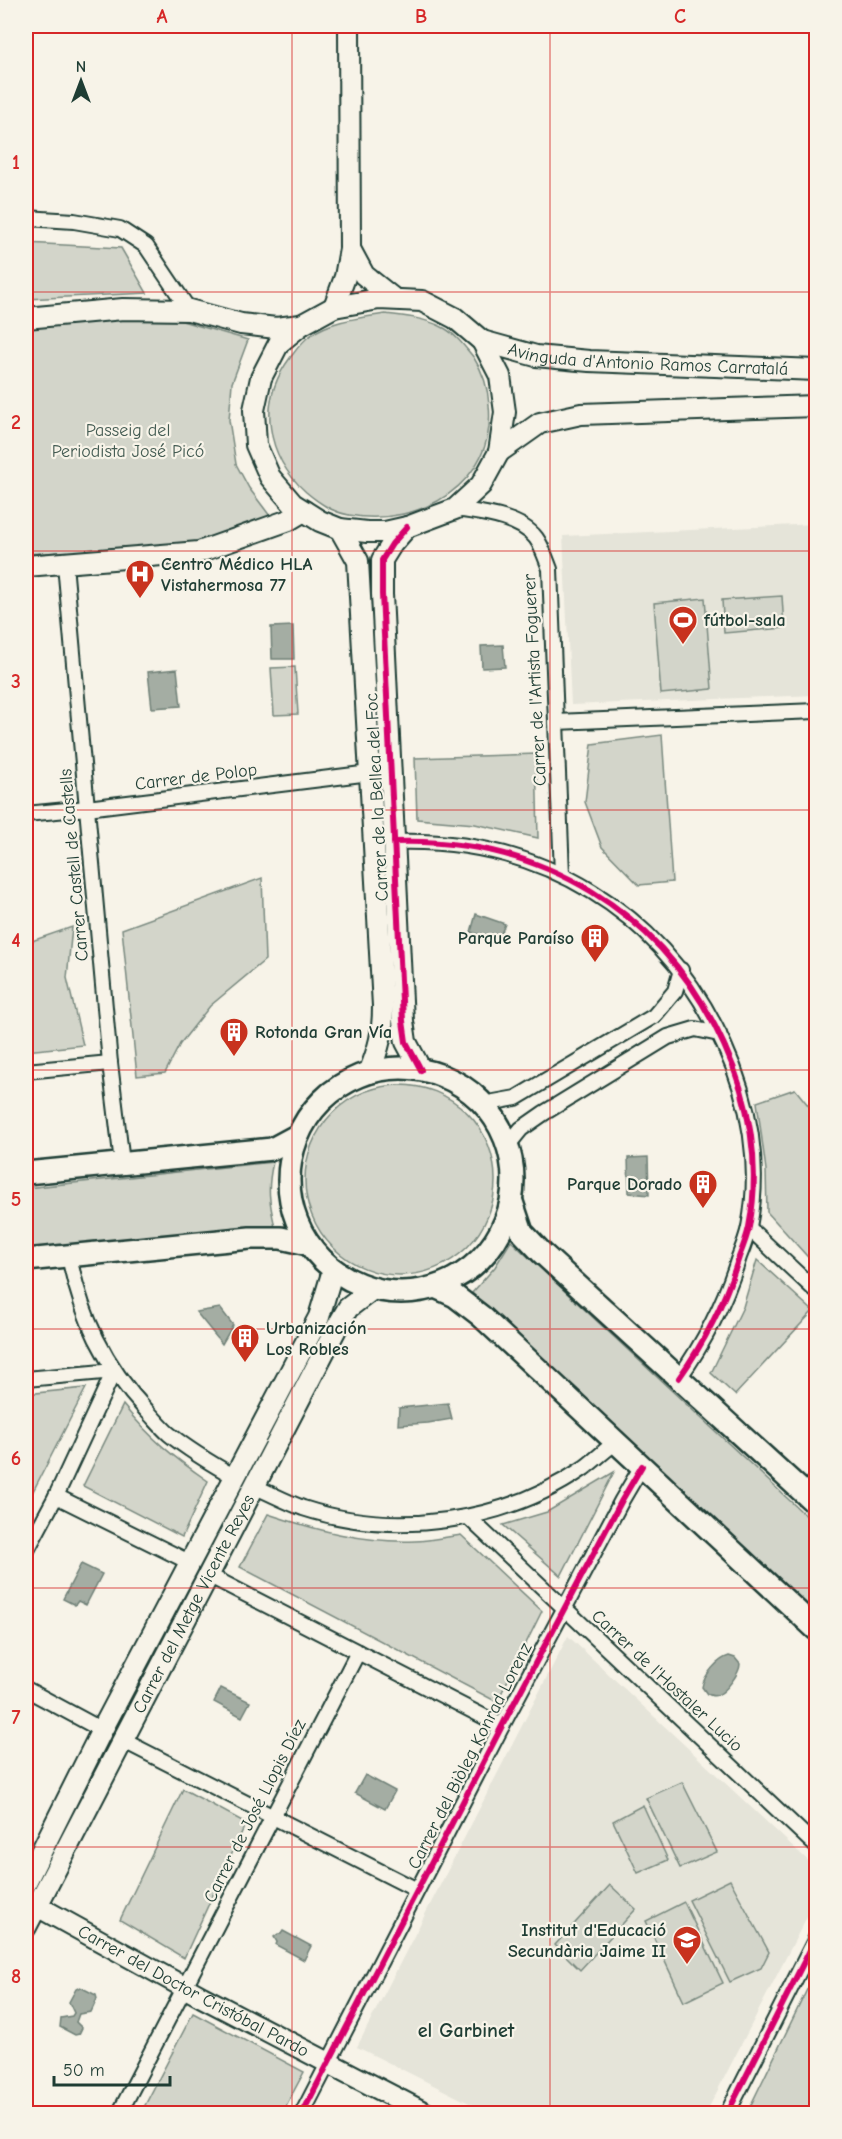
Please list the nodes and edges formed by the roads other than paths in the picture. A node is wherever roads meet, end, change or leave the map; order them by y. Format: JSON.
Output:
{"nodes":[{"id":1,"x":349,"y":26,"type":"edge"},
{"id":2,"x":26,"y":218,"type":"edge"},
{"id":3,"x":350,"y":249,"type":"junction"},
{"id":4,"x":394,"y":299,"type":"junction"},
{"id":5,"x":334,"y":307,"type":"junction"},
{"id":6,"x":189,"y":310,"type":"junction"},
{"id":7,"x":26,"y":318,"type":"edge"},
{"id":8,"x":301,"y":325,"type":"junction"},
{"id":9,"x":482,"y":341,"type":"junction"},
{"id":10,"x":816,"y":370,"type":"edge"},
{"id":11,"x":816,"y":406,"type":"edge"},
{"id":12,"x":499,"y":452,"type":"junction"},
{"id":13,"x":455,"y":509,"type":"junction"},
{"id":14,"x":304,"y":511,"type":"junction"},
{"id":15,"x":407,"y":527,"type":"junction"},
{"id":16,"x":339,"y":529,"type":"junction"},
{"id":17,"x":65,"y":564,"type":"junction"},
{"id":18,"x":26,"y":566,"type":"edge"},
{"id":19,"x":816,"y":711,"type":"edge"},
{"id":20,"x":556,"y":722,"type":"junction"},
{"id":21,"x":370,"y":773,"type":"junction"},
{"id":22,"x":87,"y":808,"type":"junction"},
{"id":23,"x":26,"y":814,"type":"edge"},
{"id":24,"x":394,"y":842,"type":"junction"},
{"id":25,"x":562,"y":874,"type":"junction"},
{"id":26,"x":681,"y":970,"type":"junction"},
{"id":27,"x":719,"y":1034,"type":"junction"},
{"id":28,"x":110,"y":1063,"type":"junction"},
{"id":29,"x":421,"y":1070,"type":"junction"},
{"id":30,"x":26,"y":1071,"type":"edge"},
{"id":31,"x":369,"y":1072,"type":"junction"},
{"id":32,"x":483,"y":1104,"type":"junction"},
{"id":33,"x":298,"y":1135,"type":"junction"},
{"id":34,"x":508,"y":1145,"type":"junction"},
{"id":35,"x":122,"y":1163,"type":"junction"},
{"id":36,"x":26,"y":1173,"type":"edge"},
{"id":37,"x":512,"y":1202,"type":"junction"},
{"id":38,"x":749,"y":1228,"type":"junction"},
{"id":39,"x":308,"y":1244,"type":"junction"},
{"id":40,"x":69,"y":1256,"type":"junction"},
{"id":41,"x":26,"y":1260,"type":"edge"},
{"id":42,"x":333,"y":1270,"type":"junction"},
{"id":43,"x":435,"y":1287,"type":"junction"},
{"id":44,"x":373,"y":1289,"type":"junction"},
{"id":45,"x":816,"y":1291,"type":"edge"},
{"id":46,"x":114,"y":1371,"type":"junction"},
{"id":47,"x":679,"y":1378,"type":"junction"},
{"id":48,"x":26,"y":1379,"type":"edge"},
{"id":49,"x":616,"y":1442,"type":"junction"},
{"id":50,"x":642,"y":1466,"type":"junction"},
{"id":51,"x":235,"y":1477,"type":"junction"},
{"id":52,"x":253,"y":1486,"type":"junction"},
{"id":53,"x":56,"y":1496,"type":"junction"},
{"id":54,"x":816,"y":1504,"type":"edge"},
{"id":55,"x":468,"y":1517,"type":"junction"},
{"id":56,"x":26,"y":1552,"type":"edge"},
{"id":57,"x":191,"y":1563,"type":"junction"},
{"id":58,"x":208,"y":1575,"type":"junction"},
{"id":59,"x":564,"y":1609,"type":"junction"},
{"id":60,"x":816,"y":1629,"type":"edge"},
{"id":61,"x":358,"y":1652,"type":"junction"},
{"id":62,"x":26,"y":1689,"type":"edge"},
{"id":63,"x":502,"y":1726,"type":"junction"},
{"id":64,"x":102,"y":1730,"type":"junction"},
{"id":65,"x":122,"y":1740,"type":"junction"},
{"id":66,"x":272,"y":1818,"type":"junction"},
{"id":67,"x":816,"y":1846,"type":"edge"},
{"id":68,"x":26,"y":1882,"type":"edge"},
{"id":69,"x":417,"y":1890,"type":"junction"},
{"id":70,"x":31,"y":1902,"type":"edge"},
{"id":71,"x":26,"y":1927,"type":"edge"},
{"id":72,"x":816,"y":1938,"type":"edge"},
{"id":73,"x":184,"y":1988,"type":"junction"},
{"id":74,"x":329,"y":2063,"type":"junction"},
{"id":75,"x":119,"y":2114,"type":"edge"},
{"id":76,"x":302,"y":2114,"type":"edge"},
{"id":77,"x":427,"y":2114,"type":"edge"},
{"id":78,"x":727,"y":2114,"type":"edge"}],
"edges":[{"from":1,"to":3,"type":"main road"},
{"from":2,"to":6,"type":"street"},
{"from":3,"to":4,"type":"main road"},
{"from":3,"to":5,"type":"main road"},
{"from":4,"to":5,"type":"main road"},
{"from":4,"to":9,"type":"main road"},
{"from":5,"to":8,"type":"main road"},
{"from":6,"to":7,"type":"main road"},
{"from":6,"to":8,"type":"main road"},
{"from":8,"to":14,"type":"main road"},
{"from":9,"to":10,"type":"main road","name":"Avinguda d'Antonio Ramos Carratalá"},
{"from":9,"to":12,"type":"main road"},
{"from":11,"to":12,"type":"main road"},
{"from":12,"to":13,"type":"main road"},
{"from":13,"to":15,"type":"main road"},
{"from":13,"to":20,"type":"street","name":"Carrer de l'Artista Foguerer"},
{"from":14,"to":16,"type":"main road"},
{"from":14,"to":17,"type":"main road"},
{"from":15,"to":16,"type":"main road"},
{"from":15,"to":24,"type":"main road","name":"Carrer de la Bellea del Foc"},
{"from":16,"to":21,"type":"main road","name":"Carrer de la Bellea del Foc"},
{"from":17,"to":18,"type":"main road"},
{"from":17,"to":22,"type":"street","name":"Carrer Castell de Castells"},
{"from":19,"to":20,"type":"street"},
{"from":20,"to":25,"type":"street","name":"Carrer de l'Artista Foguerer"},
{"from":21,"to":22,"type":"street","name":"Carrer de Polop"},
{"from":21,"to":31,"type":"main road","name":"Carrer de la Bellea del Foc"},
{"from":22,"to":23,"type":"street","name":"Carrer de Polop"},
{"from":22,"to":28,"type":"street","name":"Carrer Castell de Castells"},
{"from":24,"to":25,"type":"street"},
{"from":24,"to":29,"type":"main road","name":"Carrer de la Bellea del Foc"},
{"from":25,"to":26,"type":"street"},
{"from":26,"to":27,"type":"street"},
{"from":26,"to":32,"type":"street"},
{"from":27,"to":34,"type":"street"},
{"from":27,"to":38,"type":"street"},
{"from":28,"to":30,"type":"street"},
{"from":28,"to":35,"type":"street","name":"Carrer Castell de Castells"},
{"from":29,"to":31,"type":"main road"},
{"from":29,"to":32,"type":"main road"},
{"from":31,"to":33,"type":"main road"},
{"from":32,"to":34,"type":"main road"},
{"from":33,"to":35,"type":"main road"},
{"from":33,"to":39,"type":"main road"},
{"from":34,"to":37,"type":"main road"},
{"from":35,"to":36,"type":"main road"},
{"from":37,"to":43,"type":"main road"},
{"from":37,"to":47,"type":"main road"},
{"from":38,"to":45,"type":"street"},
{"from":38,"to":47,"type":"street"},
{"from":39,"to":40,"type":"main road"},
{"from":39,"to":42,"type":"main road"},
{"from":40,"to":41,"type":"main road"},
{"from":40,"to":46,"type":"street"},
{"from":42,"to":44,"type":"main road"},
{"from":42,"to":51,"type":"main road","name":"Carrer del Metge Vicente Reyes"},
{"from":43,"to":44,"type":"main road"},
{"from":43,"to":49,"type":"main road"},
{"from":44,"to":52,"type":"main road","name":"Carrer del Metge Vicente Reyes"},
{"from":46,"to":48,"type":"street"},
{"from":46,"to":51,"type":"street"},
{"from":46,"to":53,"type":"street"},
{"from":47,"to":54,"type":"main road"},
{"from":49,"to":50,"type":"main road"},
{"from":49,"to":55,"type":"street"},
{"from":50,"to":59,"type":"street","name":"Carrer del Biòleg Konrad Lorenz"},
{"from":50,"to":60,"type":"main road"},
{"from":51,"to":57,"type":"main road","name":"Carrer del Metge Vicente Reyes"},
{"from":52,"to":55,"type":"street"},
{"from":52,"to":58,"type":"main road","name":"Carrer del Metge Vicente Reyes"},
{"from":53,"to":56,"type":"street"},
{"from":53,"to":57,"type":"street"},
{"from":55,"to":59,"type":"street","name":"Carrer de l'Hostaler Lucio"},
{"from":57,"to":64,"type":"main road","name":"Carrer del Metge Vicente Reyes"},
{"from":58,"to":61,"type":"street"},
{"from":58,"to":65,"type":"main road","name":"Carrer del Metge Vicente Reyes"},
{"from":59,"to":63,"type":"street","name":"Carrer del Biòleg Konrad Lorenz"},
{"from":59,"to":67,"type":"street","name":"Carrer de l'Hostaler Lucio"},
{"from":61,"to":63,"type":"street"},
{"from":61,"to":66,"type":"street","name":"Carrer de José Llopis Díez"},
{"from":62,"to":64,"type":"street"},
{"from":63,"to":69,"type":"street","name":"Carrer del Biòleg Konrad Lorenz"},
{"from":64,"to":68,"type":"main road","name":"Carrer del Metge Vicente Reyes"},
{"from":65,"to":66,"type":"street"},
{"from":65,"to":70,"type":"main road","name":"Carrer del Metge Vicente Reyes"},
{"from":66,"to":69,"type":"street"},
{"from":66,"to":73,"type":"street","name":"Carrer de José Llopis Díez"},
{"from":69,"to":74,"type":"street","name":"Carrer del Biòleg Konrad Lorenz"},
{"from":70,"to":71,"type":"main road","name":"Carrer del Metge Vicente Reyes"},
{"from":70,"to":73,"type":"main road","name":"Carrer del Doctor Cristóbal Pardo"},
{"from":72,"to":78,"type":"street"},
{"from":73,"to":74,"type":"main road","name":"Carrer del Doctor Cristóbal Pardo"},
{"from":73,"to":75,"type":"street","name":"Carrer de José Llopis Díez"},
{"from":74,"to":76,"type":"street","name":"Carrer del Biòleg Konrad Lorenz"},
{"from":74,"to":77,"type":"main road","name":"Carrer del Doctor Cristóbal Pardo"}]}
